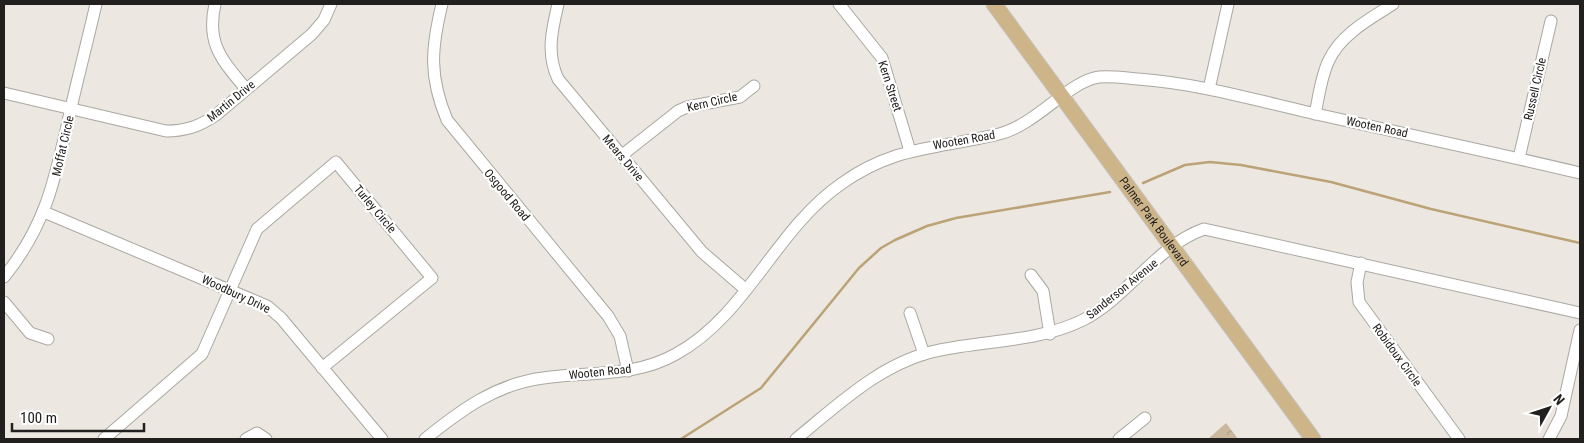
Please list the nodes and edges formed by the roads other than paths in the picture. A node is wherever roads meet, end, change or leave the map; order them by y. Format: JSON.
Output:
{"nodes":[{"id":1,"x":96,"y":4,"type":"edge"},
{"id":2,"x":215,"y":4,"type":"edge"},
{"id":3,"x":331,"y":4,"type":"edge"},
{"id":4,"x":442,"y":4,"type":"edge"},
{"id":5,"x":558,"y":4,"type":"edge"},
{"id":6,"x":839,"y":4,"type":"edge"},
{"id":7,"x":994,"y":4,"type":"edge"},
{"id":8,"x":1228,"y":4,"type":"edge"},
{"id":9,"x":1394,"y":4,"type":"edge"},
{"id":10,"x":1551,"y":21,"type":"dead end"},
{"id":11,"x":754,"y":86,"type":"dead end"},
{"id":12,"x":246,"y":89,"type":"junction"},
{"id":13,"x":1210,"y":89,"type":"junction"},
{"id":14,"x":4,"y":93,"type":"edge"},
{"id":15,"x":1062,"y":98,"type":"junction"},
{"id":16,"x":71,"y":108,"type":"junction"},
{"id":17,"x":1315,"y":114,"type":"junction"},
{"id":18,"x":910,"y":151,"type":"junction"},
{"id":19,"x":621,"y":156,"type":"junction"},
{"id":20,"x":1519,"y":158,"type":"junction"},
{"id":21,"x":1580,"y":173,"type":"edge"},
{"id":22,"x":44,"y":212,"type":"junction"},
{"id":23,"x":1172,"y":247,"type":"junction"},
{"id":24,"x":1361,"y":263,"type":"junction"},
{"id":25,"x":1031,"y":275,"type":"dead end"},
{"id":26,"x":4,"y":277,"type":"edge"},
{"id":27,"x":746,"y":289,"type":"junction"},
{"id":28,"x":230,"y":290,"type":"junction"},
{"id":29,"x":4,"y":302,"type":"edge"},
{"id":30,"x":910,"y":313,"type":"dead end"},
{"id":31,"x":1580,"y":313,"type":"edge"},
{"id":32,"x":1580,"y":330,"type":"edge"},
{"id":33,"x":1050,"y":334,"type":"junction"},
{"id":34,"x":48,"y":339,"type":"dead end"},
{"id":35,"x":924,"y":354,"type":"junction"},
{"id":36,"x":322,"y":368,"type":"junction"},
{"id":37,"x":628,"y":371,"type":"junction"},
{"id":38,"x":1145,"y":418,"type":"dead end"},
{"id":39,"x":104,"y":439,"type":"edge"},
{"id":40,"x":246,"y":439,"type":"edge"},
{"id":41,"x":266,"y":439,"type":"edge"},
{"id":42,"x":382,"y":439,"type":"edge"},
{"id":43,"x":425,"y":439,"type":"edge"},
{"id":44,"x":796,"y":439,"type":"edge"},
{"id":45,"x":1119,"y":439,"type":"edge"},
{"id":46,"x":1313,"y":439,"type":"edge"},
{"id":47,"x":1459,"y":439,"type":"edge"},
{"id":48,"x":1549,"y":439,"type":"edge"}],
"edges":[{"from":1,"to":16,"type":"street","name":"Moffat Circle"},
{"from":2,"to":12,"type":"street"},
{"from":3,"to":12,"type":"street","name":"Martin Drive"},
{"from":4,"to":37,"type":"street","name":"Osgood Road"},
{"from":5,"to":19,"type":"street","name":"Mears Drive"},
{"from":6,"to":18,"type":"street","name":"Kern Street"},
{"from":7,"to":15,"type":"main road","name":"Palmer Park Boulevard"},
{"from":8,"to":13,"type":"street"},
{"from":9,"to":17,"type":"street"},
{"from":10,"to":20,"type":"street","name":"Russell Circle"},
{"from":11,"to":19,"type":"street","name":"Kern Circle"},
{"from":12,"to":16,"type":"street","name":"Martin Drive"},
{"from":13,"to":15,"type":"street","name":"Wooten Road"},
{"from":13,"to":17,"type":"street","name":"Wooten Road"},
{"from":14,"to":16,"type":"street","name":"Martin Drive"},
{"from":15,"to":18,"type":"street","name":"Wooten Road"},
{"from":15,"to":23,"type":"main road","name":"Palmer Park Boulevard"},
{"from":16,"to":22,"type":"street","name":"Moffat Circle"},
{"from":17,"to":20,"type":"street","name":"Wooten Road"},
{"from":18,"to":27,"type":"street","name":"Wooten Road"},
{"from":19,"to":27,"type":"street","name":"Mears Drive"},
{"from":20,"to":21,"type":"street","name":"Wooten Road"},
{"from":22,"to":26,"type":"street","name":"Moffat Circle"},
{"from":22,"to":28,"type":"street","name":"Woodbury Drive"},
{"from":23,"to":24,"type":"street","name":"Sanderson Avenue"},
{"from":23,"to":33,"type":"street","name":"Sanderson Avenue"},
{"from":23,"to":46,"type":"main road","name":"Palmer Park Boulevard"},
{"from":24,"to":31,"type":"street","name":"Sanderson Avenue"},
{"from":24,"to":47,"type":"street","name":"Robidoux Circle"},
{"from":25,"to":33,"type":"street"},
{"from":27,"to":37,"type":"street","name":"Wooten Road"},
{"from":28,"to":36,"type":"street","name":"Woodbury Drive"},
{"from":28,"to":36,"type":"street","name":"Turley Circle"},
{"from":28,"to":39,"type":"street"},
{"from":29,"to":34,"type":"street"},
{"from":30,"to":35,"type":"street"},
{"from":32,"to":48,"type":"street"},
{"from":33,"to":35,"type":"street","name":"Sanderson Avenue"},
{"from":35,"to":44,"type":"street","name":"Sanderson Avenue"},
{"from":36,"to":42,"type":"street","name":"Woodbury Drive"},
{"from":37,"to":43,"type":"street","name":"Wooten Road"},
{"from":38,"to":45,"type":"street"},
{"from":40,"to":41,"type":"street"}]}
